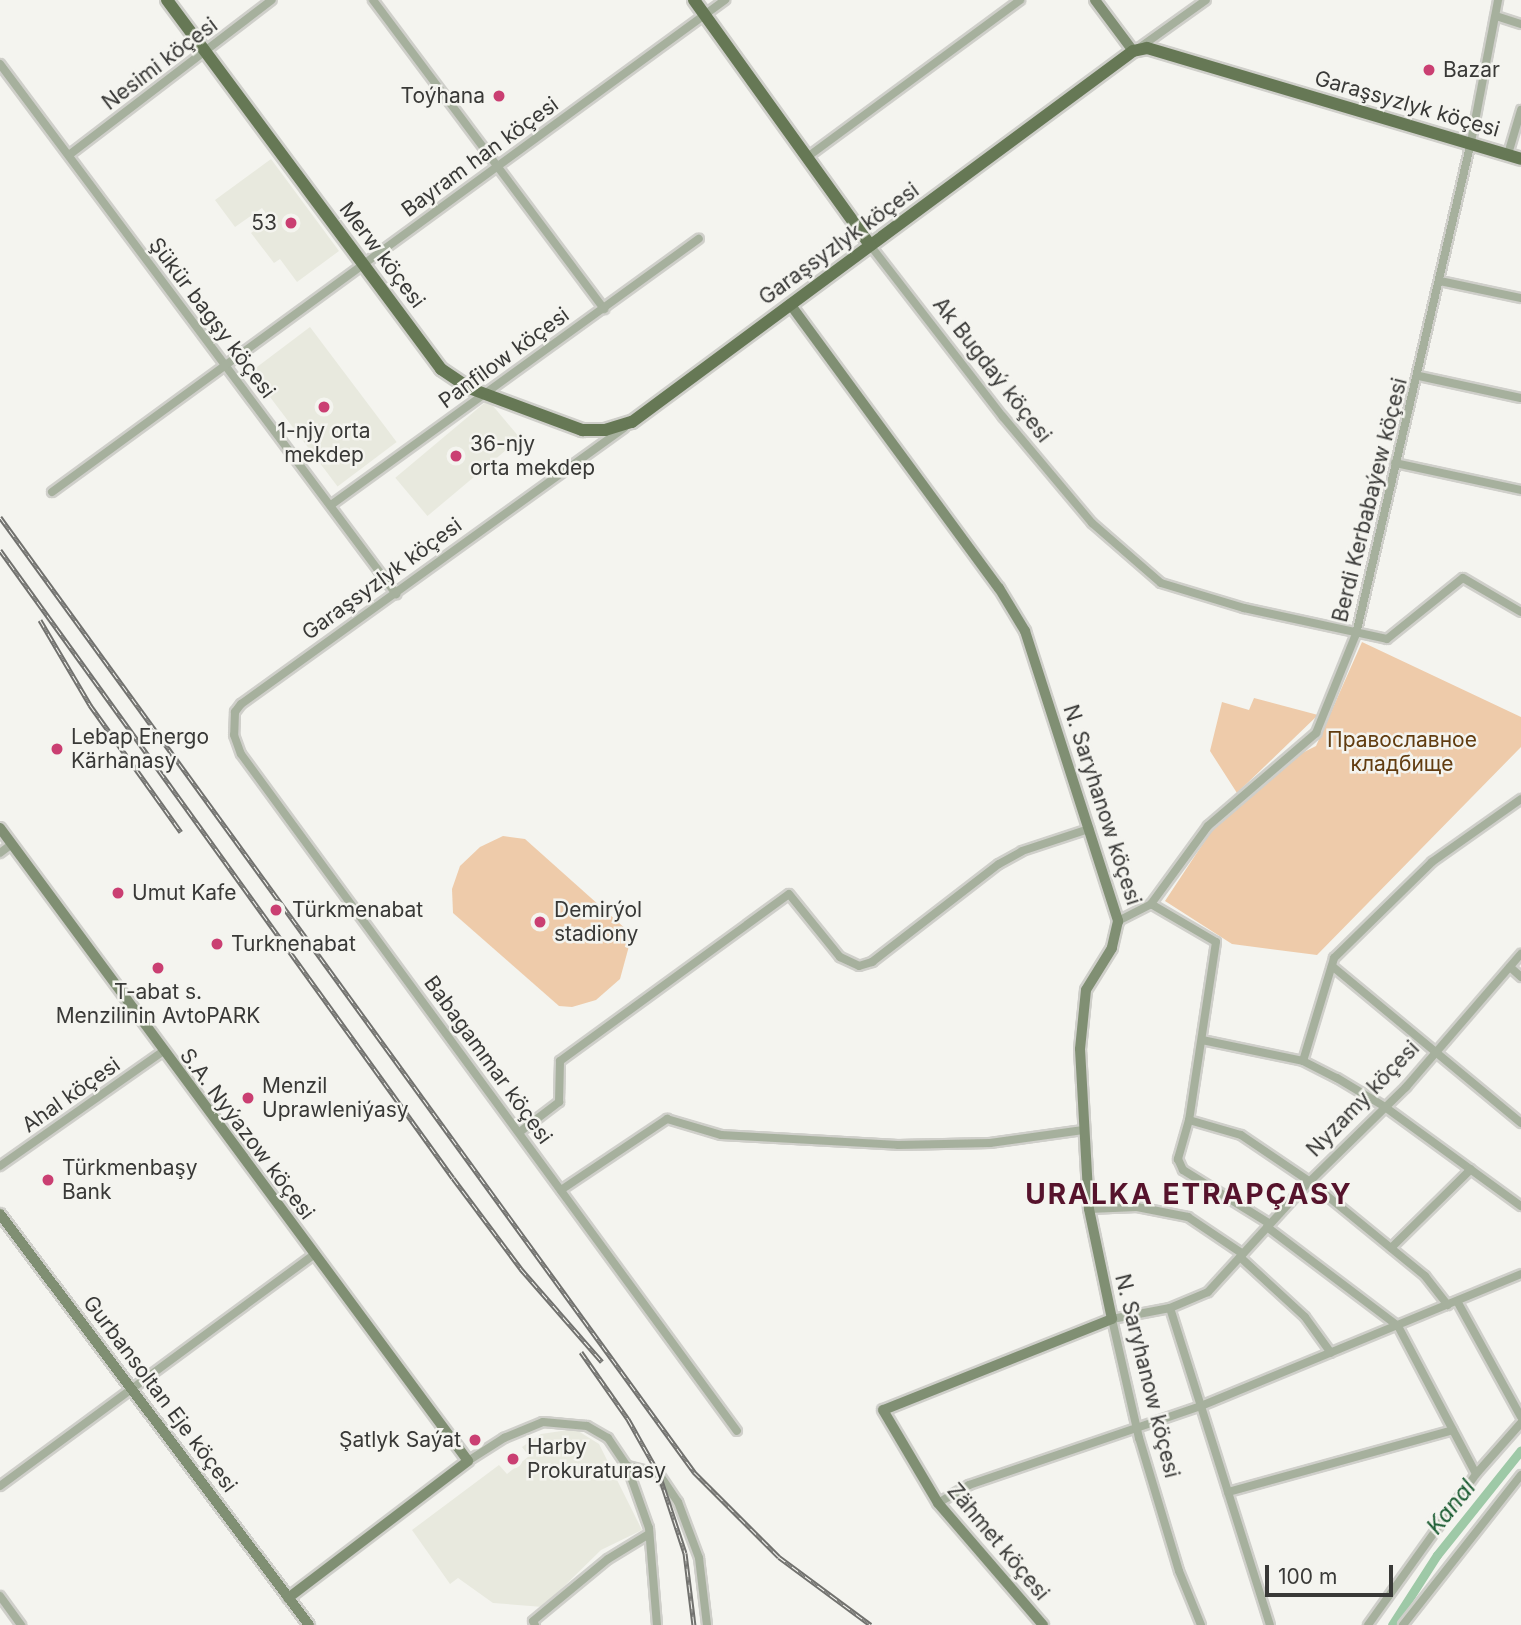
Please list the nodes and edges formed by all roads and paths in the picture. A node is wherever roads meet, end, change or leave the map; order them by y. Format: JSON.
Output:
{"nodes":[{"id":1,"x":167,"y":0,"type":"edge"},
{"id":2,"x":272,"y":0,"type":"edge"},
{"id":3,"x":373,"y":0,"type":"edge"},
{"id":4,"x":694,"y":0,"type":"edge"},
{"id":5,"x":725,"y":0,"type":"edge"},
{"id":6,"x":1020,"y":0,"type":"edge"},
{"id":7,"x":1095,"y":0,"type":"edge"},
{"id":8,"x":1206,"y":0,"type":"edge"},
{"id":9,"x":1497,"y":0,"type":"edge"},
{"id":10,"x":705,"y":15,"type":"junction"},
{"id":11,"x":1496,"y":16,"type":"junction"},
{"id":12,"x":1521,"y":24,"type":"edge"},
{"id":13,"x":206,"y":51,"type":"junction"},
{"id":14,"x":1133,"y":51,"type":"junction"},
{"id":15,"x":0,"y":64,"type":"edge"},
{"id":16,"x":1521,"y":110,"type":"edge"},
{"id":17,"x":1471,"y":142,"type":"junction"},
{"id":18,"x":69,"y":155,"type":"junction"},
{"id":19,"x":1515,"y":157,"type":"edge"},
{"id":20,"x":805,"y":159,"type":"junction"},
{"id":21,"x":499,"y":166,"type":"junction"},
{"id":22,"x":699,"y":239,"type":"dead end"},
{"id":23,"x":870,"y":245,"type":"junction"},
{"id":24,"x":364,"y":263,"type":"junction"},
{"id":25,"x":1440,"y":281,"type":"junction"},
{"id":26,"x":1521,"y":298,"type":"edge"},
{"id":27,"x":790,"y":304,"type":"junction"},
{"id":28,"x":604,"y":309,"type":"junction"},
{"id":29,"x":226,"y":365,"type":"junction"},
{"id":30,"x":1419,"y":376,"type":"junction"},
{"id":31,"x":485,"y":392,"type":"junction"},
{"id":32,"x":1521,"y":398,"type":"edge"},
{"id":33,"x":632,"y":422,"type":"junction"},
{"id":34,"x":1395,"y":463,"type":"junction"},
{"id":35,"x":1521,"y":490,"type":"edge"},
{"id":36,"x":52,"y":492,"type":"dead end"},
{"id":37,"x":331,"y":505,"type":"junction"},
{"id":38,"x":396,"y":594,"type":"junction"},
{"id":39,"x":1521,"y":612,"type":"edge"},
{"id":40,"x":1356,"y":634,"type":"junction"},
{"id":41,"x":241,"y":704,"type":"joint"},
{"id":42,"x":1521,"y":799,"type":"edge"},
{"id":43,"x":0,"y":828,"type":"edge"},
{"id":44,"x":1089,"y":829,"type":"junction"},
{"id":45,"x":12,"y":844,"type":"junction"},
{"id":46,"x":0,"y":853,"type":"edge"},
{"id":47,"x":1151,"y":904,"type":"junction"},
{"id":48,"x":1118,"y":921,"type":"junction"},
{"id":49,"x":1521,"y":954,"type":"edge"},
{"id":50,"x":1332,"y":966,"type":"junction"},
{"id":51,"x":1510,"y":967,"type":"junction"},
{"id":52,"x":1521,"y":977,"type":"edge"},
{"id":53,"x":1202,"y":1040,"type":"junction"},
{"id":54,"x":162,"y":1052,"type":"junction"},
{"id":55,"x":1436,"y":1052,"type":"junction"},
{"id":56,"x":1303,"y":1060,"type":"junction"},
{"id":57,"x":1385,"y":1107,"type":"junction"},
{"id":58,"x":1189,"y":1120,"type":"junction"},
{"id":59,"x":1521,"y":1123,"type":"edge"},
{"id":60,"x":1083,"y":1130,"type":"junction"},
{"id":61,"x":520,"y":1131,"type":"junction"},
{"id":62,"x":0,"y":1166,"type":"edge"},
{"id":63,"x":1471,"y":1169,"type":"junction"},
{"id":64,"x":1309,"y":1181,"type":"junction"},
{"id":65,"x":561,"y":1191,"type":"junction"},
{"id":66,"x":1521,"y":1206,"type":"edge"},
{"id":67,"x":1090,"y":1209,"type":"junction"},
{"id":68,"x":0,"y":1214,"type":"edge"},
{"id":69,"x":1269,"y":1225,"type":"junction"},
{"id":70,"x":1391,"y":1248,"type":"junction"},
{"id":71,"x":313,"y":1255,"type":"junction"},
{"id":72,"x":1242,"y":1255,"type":"junction"},
{"id":73,"x":1521,"y":1274,"type":"edge"},
{"id":74,"x":1452,"y":1303,"type":"junction"},
{"id":75,"x":1170,"y":1308,"type":"junction"},
{"id":76,"x":1112,"y":1319,"type":"junction"},
{"id":77,"x":1398,"y":1326,"type":"junction"},
{"id":78,"x":1331,"y":1353,"type":"junction"},
{"id":79,"x":133,"y":1390,"type":"junction"},
{"id":80,"x":1201,"y":1406,"type":"junction"},
{"id":81,"x":883,"y":1410,"type":"joint"},
{"id":82,"x":1521,"y":1417,"type":"edge"},
{"id":83,"x":1521,"y":1423,"type":"edge"},
{"id":84,"x":1138,"y":1428,"type":"junction"},
{"id":85,"x":1453,"y":1430,"type":"junction"},
{"id":86,"x":737,"y":1431,"type":"dead end"},
{"id":87,"x":468,"y":1461,"type":"junction"},
{"id":88,"x":627,"y":1466,"type":"junction"},
{"id":89,"x":1476,"y":1474,"type":"junction"},
{"id":90,"x":1521,"y":1475,"type":"edge"},
{"id":91,"x":0,"y":1486,"type":"edge"},
{"id":92,"x":1228,"y":1492,"type":"junction"},
{"id":93,"x":938,"y":1503,"type":"junction"},
{"id":94,"x":649,"y":1534,"type":"junction"},
{"id":95,"x":0,"y":1596,"type":"edge"},
{"id":96,"x":288,"y":1598,"type":"junction"},
{"id":97,"x":21,"y":1625,"type":"edge"},
{"id":98,"x":309,"y":1625,"type":"edge"},
{"id":99,"x":536,"y":1625,"type":"edge"},
{"id":100,"x":657,"y":1625,"type":"edge"},
{"id":101,"x":707,"y":1625,"type":"edge"},
{"id":102,"x":1043,"y":1625,"type":"edge"},
{"id":103,"x":1201,"y":1625,"type":"edge"},
{"id":104,"x":1270,"y":1625,"type":"edge"},
{"id":105,"x":1368,"y":1625,"type":"edge"},
{"id":106,"x":1403,"y":1625,"type":"edge"}],
"edges":[{"from":1,"to":13,"type":"main road","name":"Merw köçesi"},
{"from":2,"to":13,"type":"street","name":"Nesimi köçesi"},
{"from":3,"to":21,"type":"street"},
{"from":4,"to":10,"type":"main road","name":"Ak Bugdaý köçesi"},
{"from":5,"to":10,"type":"street","name":"Bayram han köçesi"},
{"from":6,"to":20,"type":"street"},
{"from":7,"to":14,"type":"main road"},
{"from":8,"to":14,"type":"street"},
{"from":9,"to":11,"type":"street","name":"Berdi Kerbabaýew köçesi"},
{"from":10,"to":20,"type":"main road","name":"Ak Bugdaý köçesi"},
{"from":10,"to":21,"type":"street","name":"Bayram han köçesi"},
{"from":11,"to":12,"type":"street"},
{"from":11,"to":17,"type":"street","name":"Berdi Kerbabaýew köçesi"},
{"from":13,"to":18,"type":"street","name":"Nesimi köçesi"},
{"from":13,"to":24,"type":"main road","name":"Merw köçesi"},
{"from":14,"to":17,"type":"main road","name":"Garaşsyzlyk köçesi"},
{"from":14,"to":23,"type":"main road","name":"Garaşsyzlyk köçesi"},
{"from":15,"to":18,"type":"street","name":"Şükür bagşy köçesi"},
{"from":16,"to":19,"type":"street"},
{"from":17,"to":19,"type":"main road","name":"Garaşsyzlyk köçesi"},
{"from":17,"to":25,"type":"street","name":"Berdi Kerbabaýew köçesi"},
{"from":18,"to":29,"type":"street","name":"Şükür bagşy köçesi"},
{"from":20,"to":23,"type":"main road","name":"Ak Bugdaý köçesi"},
{"from":21,"to":24,"type":"street","name":"Bayram han köçesi"},
{"from":21,"to":28,"type":"street"},
{"from":22,"to":28,"type":"street","name":"Panfilow köçesi"},
{"from":23,"to":27,"type":"main road","name":"Garaşsyzlyk köçesi"},
{"from":23,"to":40,"type":"street","name":"Ak Bugdaý köçesi"},
{"from":24,"to":29,"type":"street","name":"Bayram han köçesi"},
{"from":24,"to":31,"type":"main road","name":"Merw köçesi"},
{"from":25,"to":26,"type":"street"},
{"from":25,"to":30,"type":"street","name":"Berdi Kerbabaýew köçesi"},
{"from":27,"to":33,"type":"main road","name":"Garaşsyzlyk köçesi"},
{"from":27,"to":44,"type":"main road","name":"N. Saryhanow köçesi"},
{"from":28,"to":31,"type":"street","name":"Panfilow köçesi"},
{"from":29,"to":36,"type":"street","name":"Bayram han köçesi"},
{"from":29,"to":37,"type":"street","name":"Şükür bagşy köçesi"},
{"from":30,"to":32,"type":"street"},
{"from":30,"to":34,"type":"street","name":"Berdi Kerbabaýew köçesi"},
{"from":31,"to":33,"type":"main road","name":"Merw köçesi"},
{"from":31,"to":37,"type":"street","name":"Panfilow köçesi"},
{"from":33,"to":38,"type":"street","name":"Garaşsyzlyk köçesi"},
{"from":34,"to":35,"type":"street"},
{"from":34,"to":40,"type":"street","name":"Berdi Kerbabaýew köçesi"},
{"from":37,"to":38,"type":"street","name":"Şükür bagşy köçesi"},
{"from":38,"to":41,"type":"street","name":"Garaşsyzlyk köçesi"},
{"from":39,"to":40,"type":"street","name":"Ak Bugdaý köçesi"},
{"from":40,"to":47,"type":"street","name":"Berdi Kerbabaýew köçesi"},
{"from":41,"to":61,"type":"street","name":"Babagammar köçesi"},
{"from":42,"to":50,"type":"street"},
{"from":43,"to":45,"type":"main road","name":"S.A. Nyýazow köçesi"},
{"from":44,"to":48,"type":"main road","name":"N. Saryhanow köçesi"},
{"from":44,"to":61,"type":"street"},
{"from":45,"to":46,"type":"street"},
{"from":45,"to":54,"type":"main road","name":"S.A. Nyýazow köçesi"},
{"from":47,"to":48,"type":"street","name":"Berdi Kerbabaýew köçesi"},
{"from":47,"to":53,"type":"street"},
{"from":48,"to":60,"type":"main road","name":"N. Saryhanow köçesi"},
{"from":49,"to":51,"type":"street","name":"Nyzamy köçesi"},
{"from":50,"to":55,"type":"street"},
{"from":50,"to":56,"type":"street"},
{"from":51,"to":52,"type":"street"},
{"from":51,"to":55,"type":"street","name":"Nyzamy köçesi"},
{"from":53,"to":56,"type":"street"},
{"from":53,"to":58,"type":"street"},
{"from":54,"to":62,"type":"street","name":"Ahal köçesi"},
{"from":54,"to":71,"type":"main road","name":"S.A. Nyýazow köçesi"},
{"from":55,"to":57,"type":"street","name":"Nyzamy köçesi"},
{"from":55,"to":59,"type":"street"},
{"from":56,"to":57,"type":"street"},
{"from":57,"to":63,"type":"street"},
{"from":57,"to":64,"type":"street","name":"Nyzamy köçesi"},
{"from":58,"to":64,"type":"street"},
{"from":58,"to":69,"type":"street"},
{"from":60,"to":65,"type":"street"},
{"from":60,"to":67,"type":"main road","name":"N. Saryhanow köçesi"},
{"from":61,"to":65,"type":"street","name":"Babagammar köçesi"},
{"from":63,"to":66,"type":"street"},
{"from":63,"to":70,"type":"street"},
{"from":64,"to":69,"type":"street","name":"Nyzamy köçesi"},
{"from":64,"to":70,"type":"street"},
{"from":65,"to":86,"type":"street","name":"Babagammar köçesi"},
{"from":67,"to":72,"type":"street"},
{"from":67,"to":76,"type":"main road","name":"N. Saryhanow köçesi"},
{"from":68,"to":79,"type":"main road","name":"Gurbansoltan Eje köçesi"},
{"from":69,"to":72,"type":"street","name":"Nyzamy köçesi"},
{"from":69,"to":77,"type":"street"},
{"from":70,"to":74,"type":"street"},
{"from":71,"to":79,"type":"street"},
{"from":71,"to":87,"type":"main road","name":"S.A. Nyýazow köçesi"},
{"from":72,"to":75,"type":"street","name":"Nyzamy köçesi"},
{"from":72,"to":78,"type":"street"},
{"from":73,"to":74,"type":"street"},
{"from":74,"to":77,"type":"street"},
{"from":74,"to":82,"type":"street"},
{"from":75,"to":76,"type":"street","name":"Nyzamy köçesi"},
{"from":75,"to":80,"type":"street"},
{"from":76,"to":81,"type":"main road","name":"Nyzamy köçesi"},
{"from":76,"to":84,"type":"street","name":"N. Saryhanow köçesi"},
{"from":77,"to":78,"type":"street"},
{"from":77,"to":85,"type":"street"},
{"from":78,"to":80,"type":"street"},
{"from":79,"to":91,"type":"street"},
{"from":79,"to":96,"type":"main road","name":"Gurbansoltan Eje köçesi"},
{"from":80,"to":84,"type":"street"},
{"from":80,"to":92,"type":"street"},
{"from":81,"to":93,"type":"main road","name":"Zähmet köçesi"},
{"from":83,"to":89,"type":"street"},
{"from":84,"to":93,"type":"street"},
{"from":84,"to":103,"type":"street","name":"N. Saryhanow köçesi"},
{"from":85,"to":89,"type":"street"},
{"from":85,"to":92,"type":"street"},
{"from":87,"to":88,"type":"street"},
{"from":87,"to":96,"type":"main road"},
{"from":88,"to":94,"type":"street"},
{"from":88,"to":101,"type":"street"},
{"from":89,"to":105,"type":"street"},
{"from":90,"to":106,"type":"street"},
{"from":92,"to":104,"type":"street"},
{"from":93,"to":102,"type":"main road","name":"Zähmet köçesi"},
{"from":94,"to":99,"type":"street"},
{"from":94,"to":100,"type":"street"},
{"from":95,"to":97,"type":"street"},
{"from":96,"to":98,"type":"main road","name":"Gurbansoltan Eje köçesi"}]}
